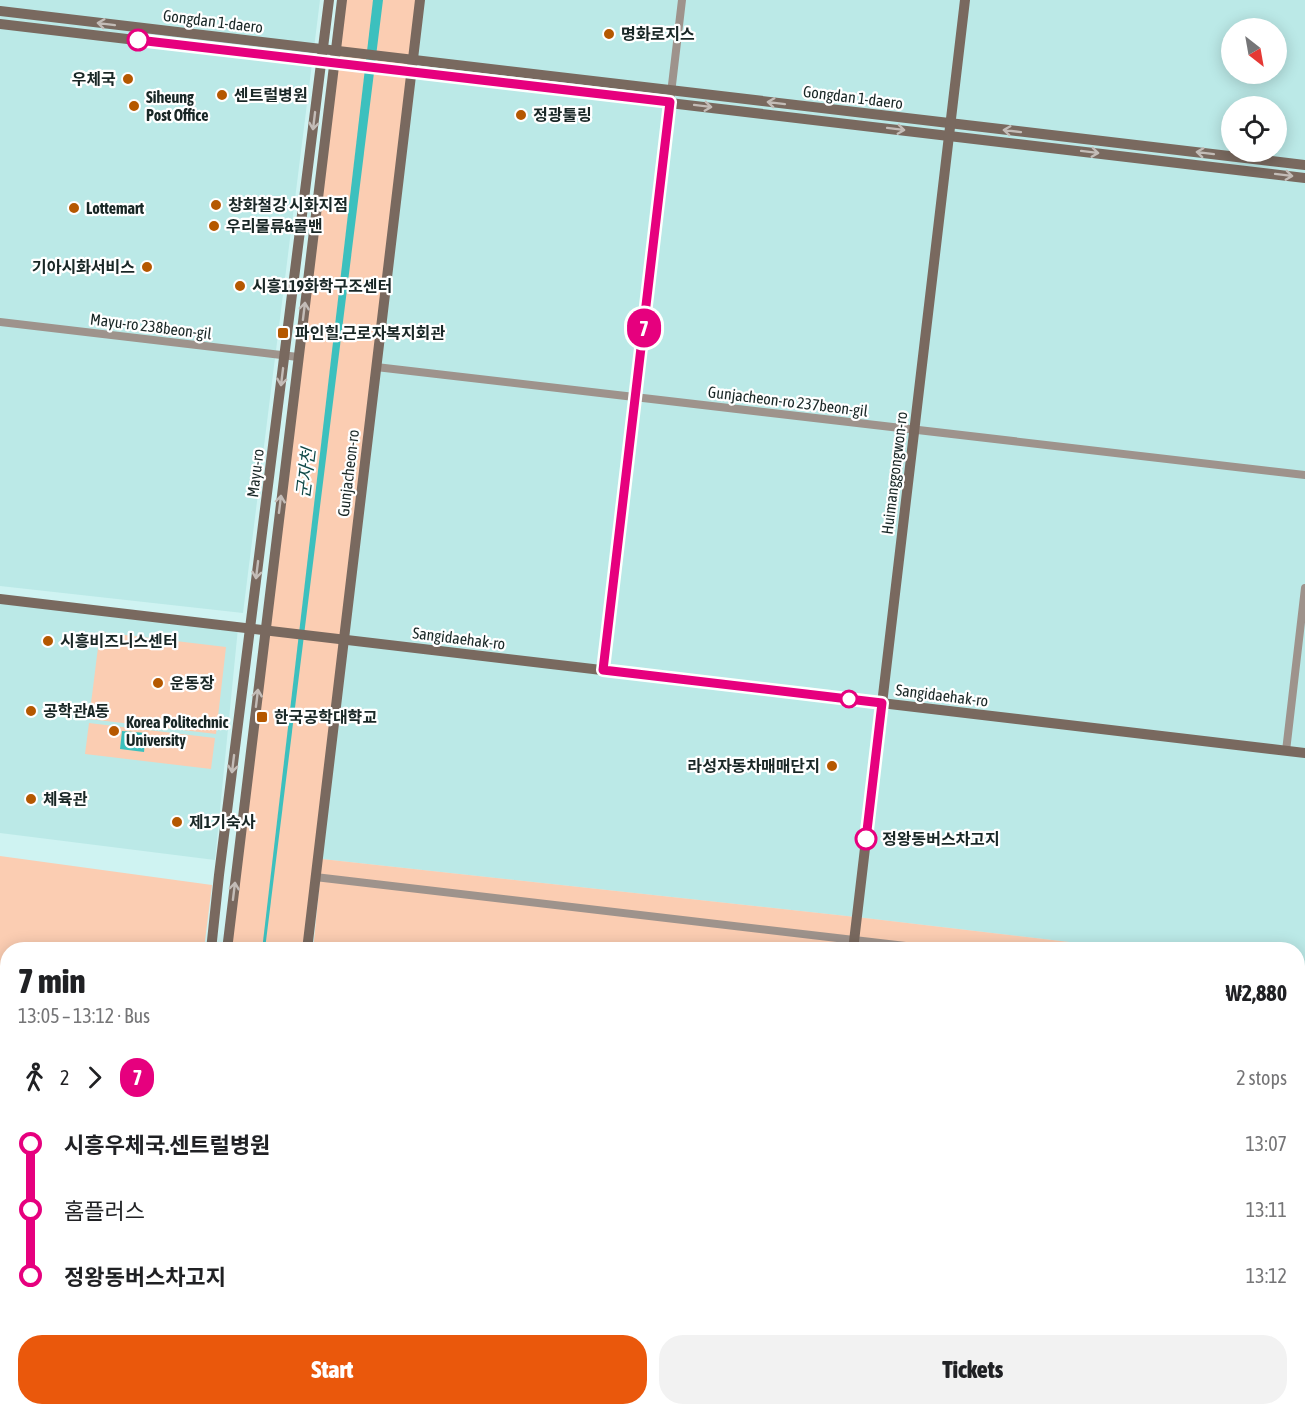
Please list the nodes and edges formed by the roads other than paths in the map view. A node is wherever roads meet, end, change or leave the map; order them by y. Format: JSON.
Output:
{"nodes":[{"id":1,"x":328,"y":0,"type":"edge"},
{"id":2,"x":342,"y":0,"type":"edge"},
{"id":3,"x":420,"y":0,"type":"edge"},
{"id":4,"x":682,"y":0,"type":"edge"},
{"id":5,"x":965,"y":0,"type":"edge"},
{"id":6,"x":0,"y":11,"type":"edge"},
{"id":7,"x":0,"y":24,"type":"edge"},
{"id":8,"x":323,"y":50,"type":"junction"},
{"id":9,"x":336,"y":51,"type":"junction"},
{"id":10,"x":322,"y":61,"type":"junction"},
{"id":11,"x":334,"y":63,"type":"junction"},
{"id":12,"x":395,"y":64,"type":"junction"},
{"id":13,"x":412,"y":66,"type":"junction"},
{"id":14,"x":671,"y":97,"type":"junction"},
{"id":15,"x":951,"y":124,"type":"junction"},
{"id":16,"x":949,"y":135,"type":"junction"},
{"id":17,"x":1305,"y":165,"type":"edge"},
{"id":18,"x":1305,"y":178,"type":"edge"},
{"id":19,"x":0,"y":322,"type":"edge"},
{"id":20,"x":284,"y":356,"type":"junction"},
{"id":21,"x":298,"y":357,"type":"junction"},
{"id":22,"x":376,"y":367,"type":"junction"},
{"id":23,"x":636,"y":397,"type":"junction"},
{"id":24,"x":914,"y":429,"type":"junction"},
{"id":25,"x":1305,"y":475,"type":"edge"},
{"id":26,"x":1305,"y":588,"type":"edge"},
{"id":27,"x":0,"y":599,"type":"edge"},
{"id":28,"x":250,"y":628,"type":"junction"},
{"id":29,"x":265,"y":630,"type":"junction"},
{"id":30,"x":344,"y":640,"type":"junction"},
{"id":31,"x":603,"y":670,"type":"junction"},
{"id":32,"x":882,"y":703,"type":"junction"},
{"id":33,"x":1286,"y":751,"type":"junction"},
{"id":34,"x":1305,"y":753,"type":"edge"},
{"id":35,"x":315,"y":877,"type":"junction"},
{"id":36,"x":212,"y":942,"type":"edge"},
{"id":37,"x":228,"y":942,"type":"edge"},
{"id":38,"x":307,"y":942,"type":"edge"},
{"id":39,"x":837,"y":942,"type":"edge"},
{"id":40,"x":853,"y":942,"type":"edge"}],
"edges":[{"from":1,"to":8,"type":"street","name":"Mayu-ro"},
{"from":2,"to":9,"type":"street","name":"Mayu-ro"},
{"from":3,"to":13,"type":"street","name":"Gunjacheon-ro"},
{"from":4,"to":14,"type":"street"},
{"from":5,"to":15,"type":"street","name":"Huimanggongwon-ro"},
{"from":8,"to":6,"type":"street","name":"Gongdan 1-daero","one_way":true},
{"from":7,"to":10,"type":"street"},
{"from":8,"to":9,"type":"street","name":"Gongdan 1-daero"},
{"from":8,"to":10,"type":"street","name":"Mayu-ro"},
{"from":9,"to":11,"type":"street","name":"Mayu-ro"},
{"from":9,"to":12,"type":"street","name":"Gongdan 1-daero"},
{"from":10,"to":11,"type":"street"},
{"from":10,"to":20,"type":"street","name":"Mayu-ro","one_way":true},
{"from":11,"to":12,"type":"street"},
{"from":21,"to":11,"type":"street","name":"Mayu-ro","one_way":true},
{"from":12,"to":13,"type":"street","name":"Gongdan 1-daero"},
{"from":13,"to":14,"type":"street","name":"Gongdan 1-daero"},
{"from":13,"to":22,"type":"street","name":"Gunjacheon-ro"},
{"from":15,"to":14,"type":"street","name":"Gongdan 1-daero","one_way":true},
{"from":14,"to":16,"type":"street","one_way":true},
{"from":14,"to":23,"type":"street"},
{"from":15,"to":16,"type":"street","name":"Huimanggongwon-ro"},
{"from":17,"to":15,"type":"street","name":"Gongdan 1-daero","one_way":true},
{"from":16,"to":18,"type":"street","one_way":true},
{"from":16,"to":24,"type":"street","name":"Huimanggongwon-ro"},
{"from":19,"to":20,"type":"street","name":"Mayu-ro 238beon-gil"},
{"from":20,"to":21,"type":"street","name":"Mayu-ro 238beon-gil"},
{"from":20,"to":28,"type":"street","name":"Mayu-ro","one_way":true},
{"from":29,"to":21,"type":"street","name":"Mayu-ro","one_way":true},
{"from":22,"to":23,"type":"street","name":"Gunjacheon-ro 237beon-gil"},
{"from":22,"to":30,"type":"street","name":"Gunjacheon-ro"},
{"from":23,"to":24,"type":"street","name":"Gunjacheon-ro 237beon-gil"},
{"from":23,"to":31,"type":"street"},
{"from":24,"to":25,"type":"street","name":"Gunjacheon-ro 237beon-gil"},
{"from":24,"to":32,"type":"street","name":"Huimanggongwon-ro"},
{"from":26,"to":33,"type":"street"},
{"from":27,"to":28,"type":"street"},
{"from":28,"to":29,"type":"street"},
{"from":28,"to":36,"type":"street","name":"Mayu-ro","one_way":true},
{"from":29,"to":30,"type":"street","name":"Sangidaehak-ro"},
{"from":37,"to":29,"type":"street","name":"Mayu-ro","one_way":true},
{"from":30,"to":31,"type":"street","name":"Sangidaehak-ro"},
{"from":30,"to":35,"type":"street","name":"Gunjacheon-ro"},
{"from":31,"to":32,"type":"street","name":"Sangidaehak-ro"},
{"from":32,"to":33,"type":"street","name":"Sangidaehak-ro"},
{"from":32,"to":40,"type":"street","name":"Huimanggongwon-ro"},
{"from":33,"to":34,"type":"street","name":"Sangidaehak-ro"},
{"from":35,"to":38,"type":"street","name":"Gunjacheon-ro"},
{"from":35,"to":39,"type":"street"}]}
